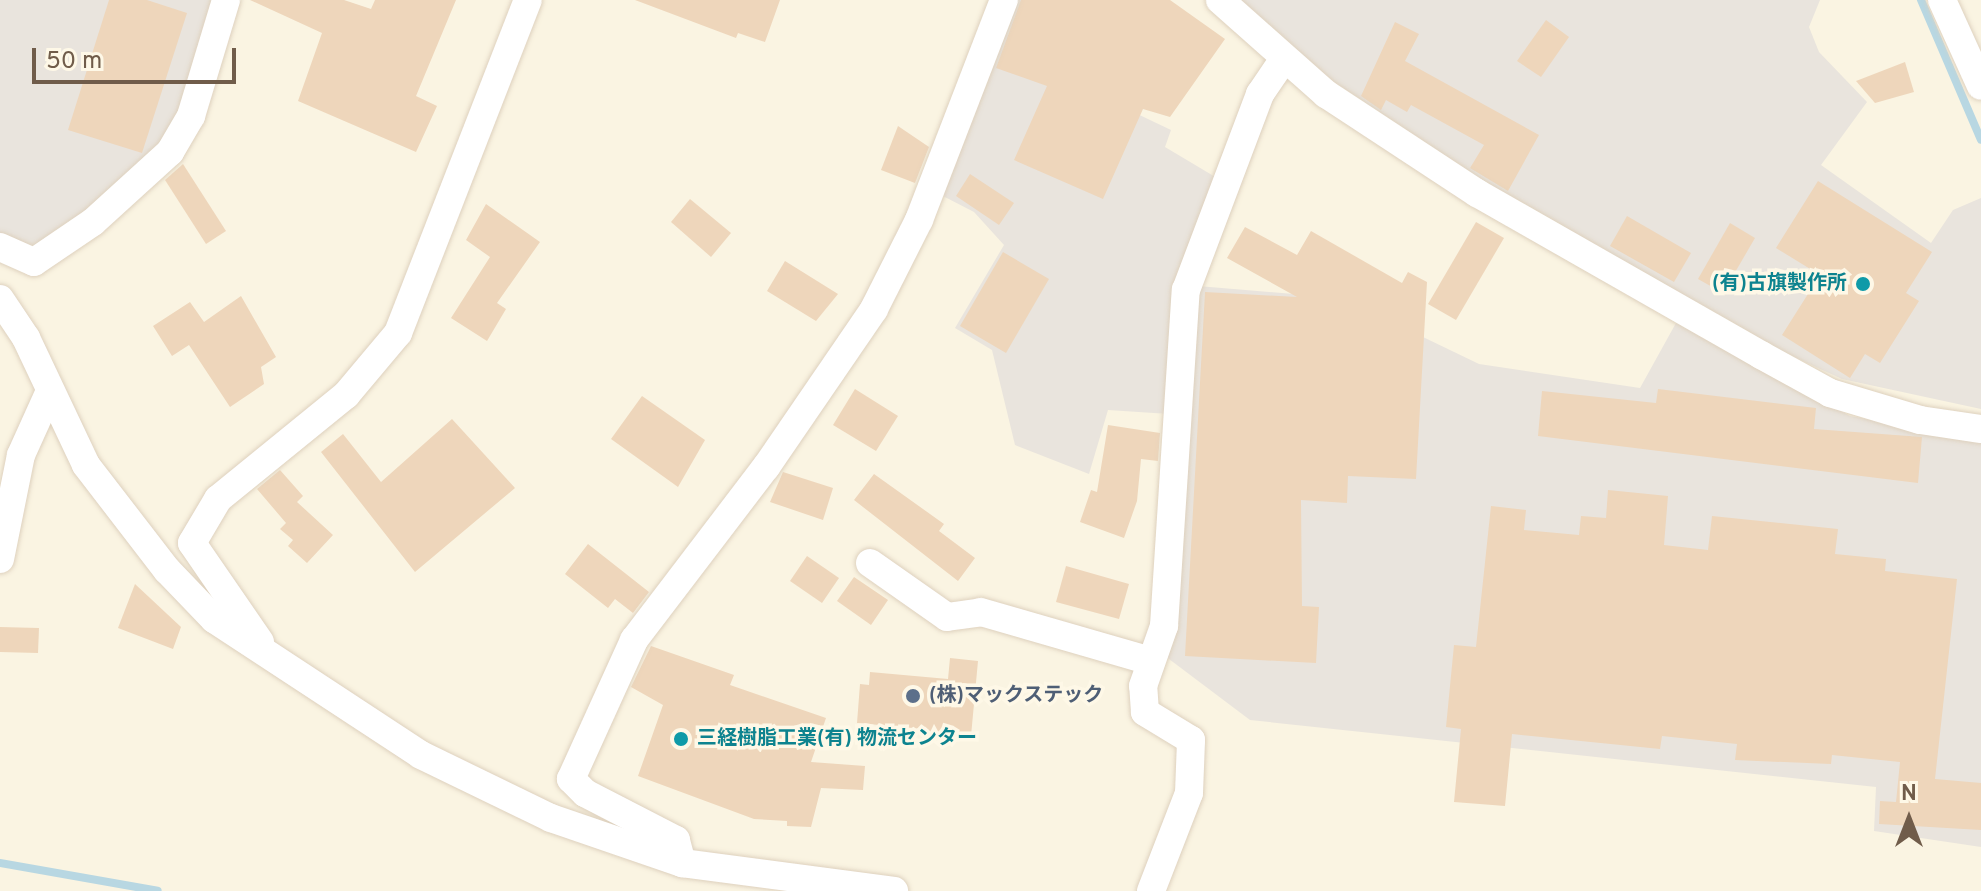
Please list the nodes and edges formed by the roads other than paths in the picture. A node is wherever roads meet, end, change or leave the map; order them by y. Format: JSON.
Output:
{"nodes":[{"id":1,"x":226,"y":0,"type":"edge"},
{"id":2,"x":528,"y":0,"type":"edge"},
{"id":3,"x":1004,"y":0,"type":"edge"},
{"id":4,"x":1220,"y":0,"type":"edge"},
{"id":5,"x":1942,"y":0,"type":"edge"},
{"id":6,"x":1283,"y":60,"type":"junction"},
{"id":7,"x":1981,"y":86,"type":"edge"},
{"id":8,"x":0,"y":247,"type":"edge"},
{"id":9,"x":0,"y":299,"type":"edge"},
{"id":10,"x":49,"y":393,"type":"junction"},
{"id":11,"x":1981,"y":429,"type":"edge"},
{"id":12,"x":0,"y":559,"type":"edge"},
{"id":13,"x":870,"y":563,"type":"dead end"},
{"id":14,"x":266,"y":650,"type":"junction"},
{"id":15,"x":1151,"y":661,"type":"junction"},
{"id":16,"x":682,"y":863,"type":"junction"},
{"id":17,"x":894,"y":891,"type":"edge"},
{"id":18,"x":1151,"y":891,"type":"edge"}],
"edges":[{"from":1,"to":8,"type":"street"},
{"from":2,"to":14,"type":"street"},
{"from":3,"to":16,"type":"street"},
{"from":4,"to":6,"type":"street"},
{"from":5,"to":7,"type":"street"},
{"from":6,"to":11,"type":"street"},
{"from":6,"to":15,"type":"street"},
{"from":9,"to":10,"type":"street"},
{"from":10,"to":12,"type":"street"},
{"from":10,"to":14,"type":"street"},
{"from":13,"to":15,"type":"street"},
{"from":14,"to":16,"type":"street"},
{"from":15,"to":18,"type":"street"},
{"from":16,"to":17,"type":"street"}]}
